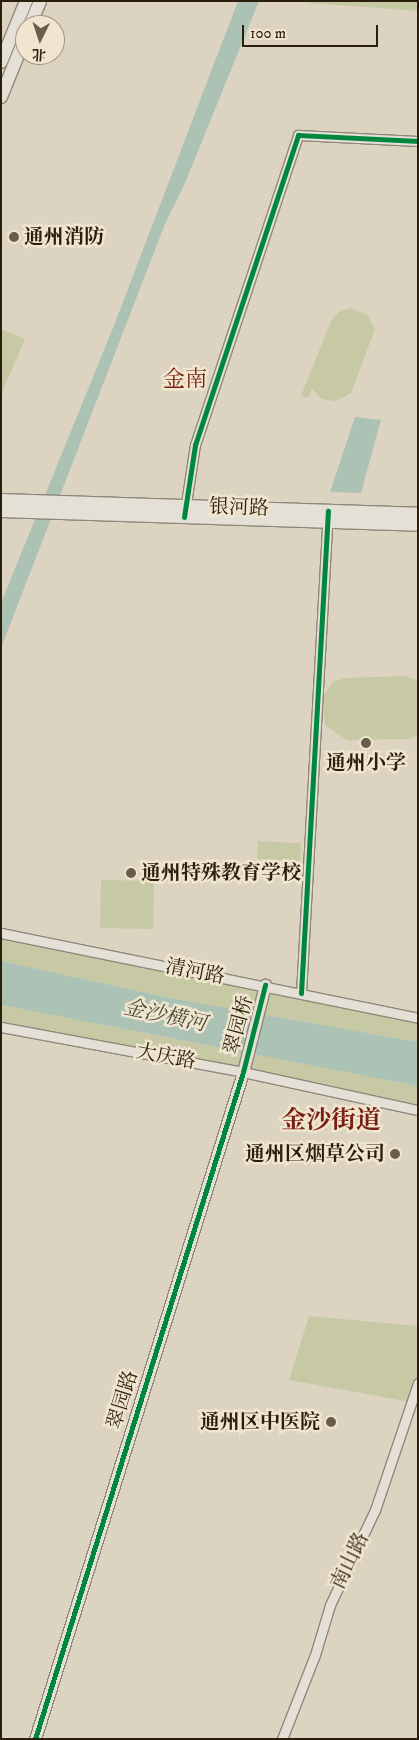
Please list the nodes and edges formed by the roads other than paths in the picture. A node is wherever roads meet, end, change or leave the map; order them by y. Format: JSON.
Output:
{"nodes":[{"id":1,"x":26,"y":1,"type":"edge"},
{"id":2,"x":40,"y":1,"type":"edge"},
{"id":3,"x":34,"y":15,"type":"edge"},
{"id":4,"x":1,"y":62,"type":"edge"},
{"id":5,"x":15,"y":63,"type":"edge"},
{"id":6,"x":1,"y":97,"type":"edge"},
{"id":7,"x":418,"y":141,"type":"edge"},
{"id":8,"x":1,"y":500,"type":"edge"},
{"id":9,"x":1,"y":511,"type":"edge"},
{"id":10,"x":185,"y":512,"type":"junction"},
{"id":11,"x":418,"y":514,"type":"edge"},
{"id":12,"x":328,"y":517,"type":"junction"},
{"id":13,"x":418,"y":525,"type":"edge"},
{"id":14,"x":1,"y":934,"type":"edge"},
{"id":15,"x":265,"y":985,"type":"junction"},
{"id":16,"x":301,"y":993,"type":"junction"},
{"id":17,"x":418,"y":1018,"type":"edge"},
{"id":18,"x":1,"y":1027,"type":"edge"},
{"id":19,"x":243,"y":1072,"type":"junction"},
{"id":20,"x":418,"y":1110,"type":"edge"},
{"id":21,"x":418,"y":1383,"type":"edge"},
{"id":22,"x":35,"y":1739,"type":"edge"},
{"id":23,"x":282,"y":1739,"type":"edge"}],
"edges":[{"from":1,"to":4,"type":"main road"},
{"from":2,"to":3,"type":"main road"},
{"from":5,"to":6,"type":"main road"},
{"from":7,"to":10,"type":"street"},
{"from":8,"to":10,"type":"main road","name":"银河路"},
{"from":9,"to":10,"type":"main road","name":"银河路"},
{"from":10,"to":12,"type":"main road","name":"银河路"},
{"from":11,"to":12,"type":"main road","name":"银河路"},
{"from":12,"to":13,"type":"main road","name":"银河路"},
{"from":12,"to":16,"type":"street"},
{"from":14,"to":15,"type":"street","name":"清河路"},
{"from":15,"to":16,"type":"street","name":"清河路"},
{"from":15,"to":19,"type":"street","name":"翠园桥"},
{"from":16,"to":17,"type":"street","name":"清河路"},
{"from":18,"to":19,"type":"street","name":"大庆路"},
{"from":19,"to":20,"type":"street","name":"大庆路"},
{"from":19,"to":22,"type":"street","name":"翠园路"},
{"from":21,"to":23,"type":"street","name":"南山路"}]}
